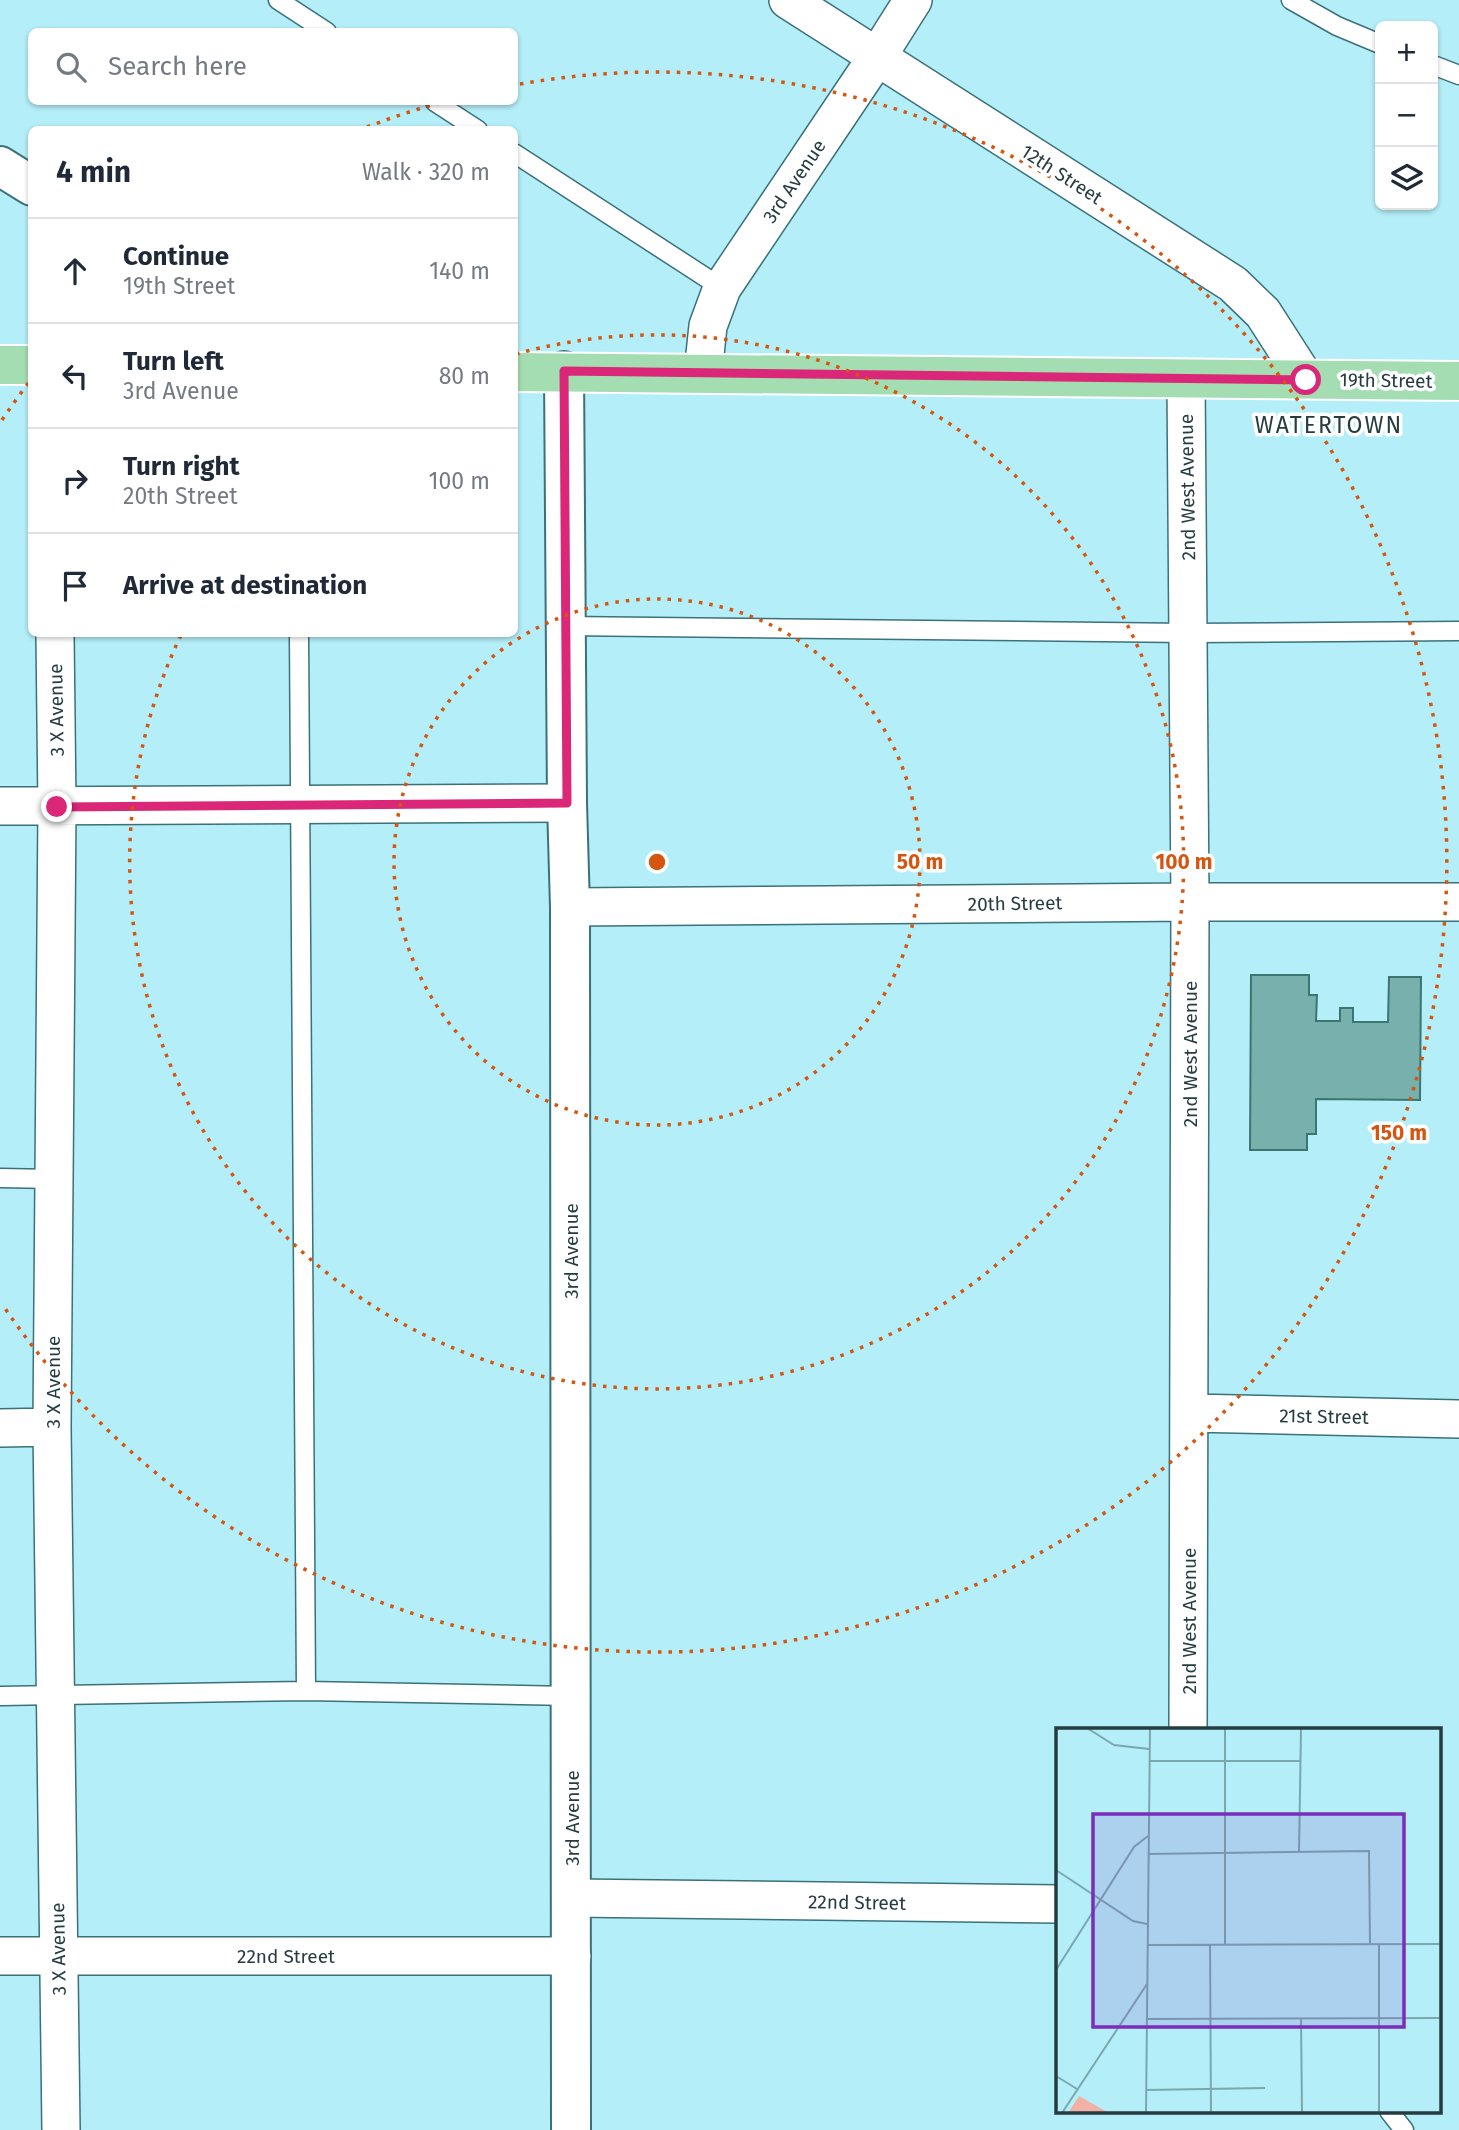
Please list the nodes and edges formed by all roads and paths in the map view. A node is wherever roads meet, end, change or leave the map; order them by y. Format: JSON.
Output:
{"nodes":[{"id":1,"x":278,"y":0,"type":"edge"},
{"id":2,"x":788,"y":0,"type":"edge"},
{"id":3,"x":913,"y":0,"type":"edge"},
{"id":4,"x":1291,"y":0,"type":"edge"},
{"id":5,"x":321,"y":28,"type":"edge"},
{"id":6,"x":1375,"y":42,"type":"edge"},
{"id":7,"x":877,"y":57,"type":"junction"},
{"id":8,"x":1438,"y":67,"type":"edge"},
{"id":9,"x":1459,"y":75,"type":"edge"},
{"id":10,"x":440,"y":105,"type":"edge"},
{"id":11,"x":472,"y":126,"type":"edge"},
{"id":12,"x":518,"y":156,"type":"edge"},
{"id":13,"x":0,"y":166,"type":"edge"},
{"id":14,"x":28,"y":184,"type":"edge"},
{"id":15,"x":722,"y":288,"type":"junction"},
{"id":16,"x":0,"y":365,"type":"edge"},
{"id":17,"x":28,"y":365,"type":"edge"},
{"id":18,"x":564,"y":371,"type":"junction"},
{"id":19,"x":518,"y":372,"type":"edge"},
{"id":20,"x":703,"y":373,"type":"junction"},
{"id":21,"x":1186,"y":378,"type":"junction"},
{"id":22,"x":1306,"y":380,"type":"junction"},
{"id":23,"x":1459,"y":381,"type":"edge"},
{"id":24,"x":565,"y":626,"type":"junction"},
{"id":25,"x":1459,"y":631,"type":"edge"},
{"id":26,"x":1188,"y":633,"type":"junction"},
{"id":27,"x":55,"y":637,"type":"edge"},
{"id":28,"x":299,"y":637,"type":"edge"},
{"id":29,"x":567,"y":803,"type":"junction"},
{"id":30,"x":0,"y":806,"type":"edge"},
{"id":31,"x":302,"y":806,"type":"junction"},
{"id":32,"x":57,"y":807,"type":"junction"},
{"id":33,"x":1190,"y":902,"type":"junction"},
{"id":34,"x":1459,"y":902,"type":"edge"},
{"id":35,"x":570,"y":907,"type":"junction"},
{"id":36,"x":0,"y":1178,"type":"edge"},
{"id":37,"x":54,"y":1179,"type":"junction"},
{"id":38,"x":1190,"y":1413,"type":"junction"},
{"id":39,"x":1459,"y":1419,"type":"edge"},
{"id":40,"x":52,"y":1427,"type":"junction"},
{"id":41,"x":0,"y":1428,"type":"edge"},
{"id":42,"x":306,"y":1691,"type":"junction"},
{"id":43,"x":0,"y":1696,"type":"edge"},
{"id":44,"x":57,"y":1696,"type":"junction"},
{"id":45,"x":571,"y":1696,"type":"junction"},
{"id":46,"x":1188,"y":1728,"type":"edge"},
{"id":47,"x":572,"y":1898,"type":"junction"},
{"id":48,"x":1056,"y":1904,"type":"edge"},
{"id":49,"x":0,"y":1956,"type":"edge"},
{"id":50,"x":58,"y":1956,"type":"junction"},
{"id":51,"x":572,"y":1956,"type":"junction"},
{"id":52,"x":1390,"y":2112,"type":"edge"},
{"id":53,"x":61,"y":2130,"type":"edge"},
{"id":54,"x":571,"y":2130,"type":"edge"},
{"id":55,"x":1404,"y":2130,"type":"edge"}],
"edges":[{"from":1,"to":5,"type":"lane"},
{"from":2,"to":7,"type":"street","name":"12th Street"},
{"from":3,"to":7,"type":"street","name":"3rd Avenue"},
{"from":4,"to":6,"type":"lane"},
{"from":7,"to":15,"type":"street","name":"3rd Avenue"},
{"from":7,"to":22,"type":"street","name":"12th Street"},
{"from":8,"to":9,"type":"lane"},
{"from":10,"to":11,"type":"lane"},
{"from":12,"to":15,"type":"lane"},
{"from":13,"to":14,"type":"street"},
{"from":15,"to":20,"type":"street","name":"3rd Avenue"},
{"from":16,"to":17,"type":"main road"},
{"from":18,"to":19,"type":"main road","name":"19th Street"},
{"from":18,"to":20,"type":"main road","name":"19th Street"},
{"from":18,"to":24,"type":"street","name":"3rd Avenue"},
{"from":20,"to":21,"type":"main road","name":"19th Street"},
{"from":21,"to":22,"type":"main road","name":"19th Street"},
{"from":21,"to":26,"type":"street","name":"2nd West Avenue"},
{"from":22,"to":23,"type":"main road","name":"19th Street"},
{"from":24,"to":26,"type":"lane"},
{"from":24,"to":29,"type":"street","name":"3rd Avenue"},
{"from":25,"to":26,"type":"lane"},
{"from":26,"to":33,"type":"street","name":"2nd West Avenue"},
{"from":27,"to":32,"type":"street","name":"3 X Avenue"},
{"from":28,"to":31,"type":"lane"},
{"from":29,"to":31,"type":"street"},
{"from":29,"to":35,"type":"street","name":"3rd Avenue"},
{"from":30,"to":32,"type":"street"},
{"from":31,"to":32,"type":"street"},
{"from":31,"to":42,"type":"lane"},
{"from":32,"to":37,"type":"street","name":"3 X Avenue"},
{"from":33,"to":34,"type":"street","name":"20th Street"},
{"from":33,"to":35,"type":"street","name":"20th Street"},
{"from":33,"to":38,"type":"street","name":"2nd West Avenue"},
{"from":35,"to":45,"type":"street","name":"3rd Avenue"},
{"from":36,"to":37,"type":"lane"},
{"from":37,"to":40,"type":"street","name":"3 X Avenue"},
{"from":38,"to":39,"type":"street","name":"21st Street"},
{"from":38,"to":46,"type":"street","name":"2nd West Avenue"},
{"from":40,"to":41,"type":"street"},
{"from":40,"to":44,"type":"street","name":"3 X Avenue"},
{"from":42,"to":44,"type":"lane"},
{"from":42,"to":45,"type":"lane"},
{"from":43,"to":44,"type":"lane"},
{"from":44,"to":50,"type":"street","name":"3 X Avenue"},
{"from":45,"to":47,"type":"street","name":"3rd Avenue"},
{"from":47,"to":48,"type":"street","name":"22nd Street"},
{"from":47,"to":51,"type":"street","name":"3rd Avenue"},
{"from":49,"to":50,"type":"street","name":"22nd Street"},
{"from":50,"to":51,"type":"street","name":"22nd Street"},
{"from":50,"to":53,"type":"street","name":"3 X Avenue"},
{"from":51,"to":54,"type":"street","name":"3rd Avenue"},
{"from":52,"to":55,"type":"lane"}]}
